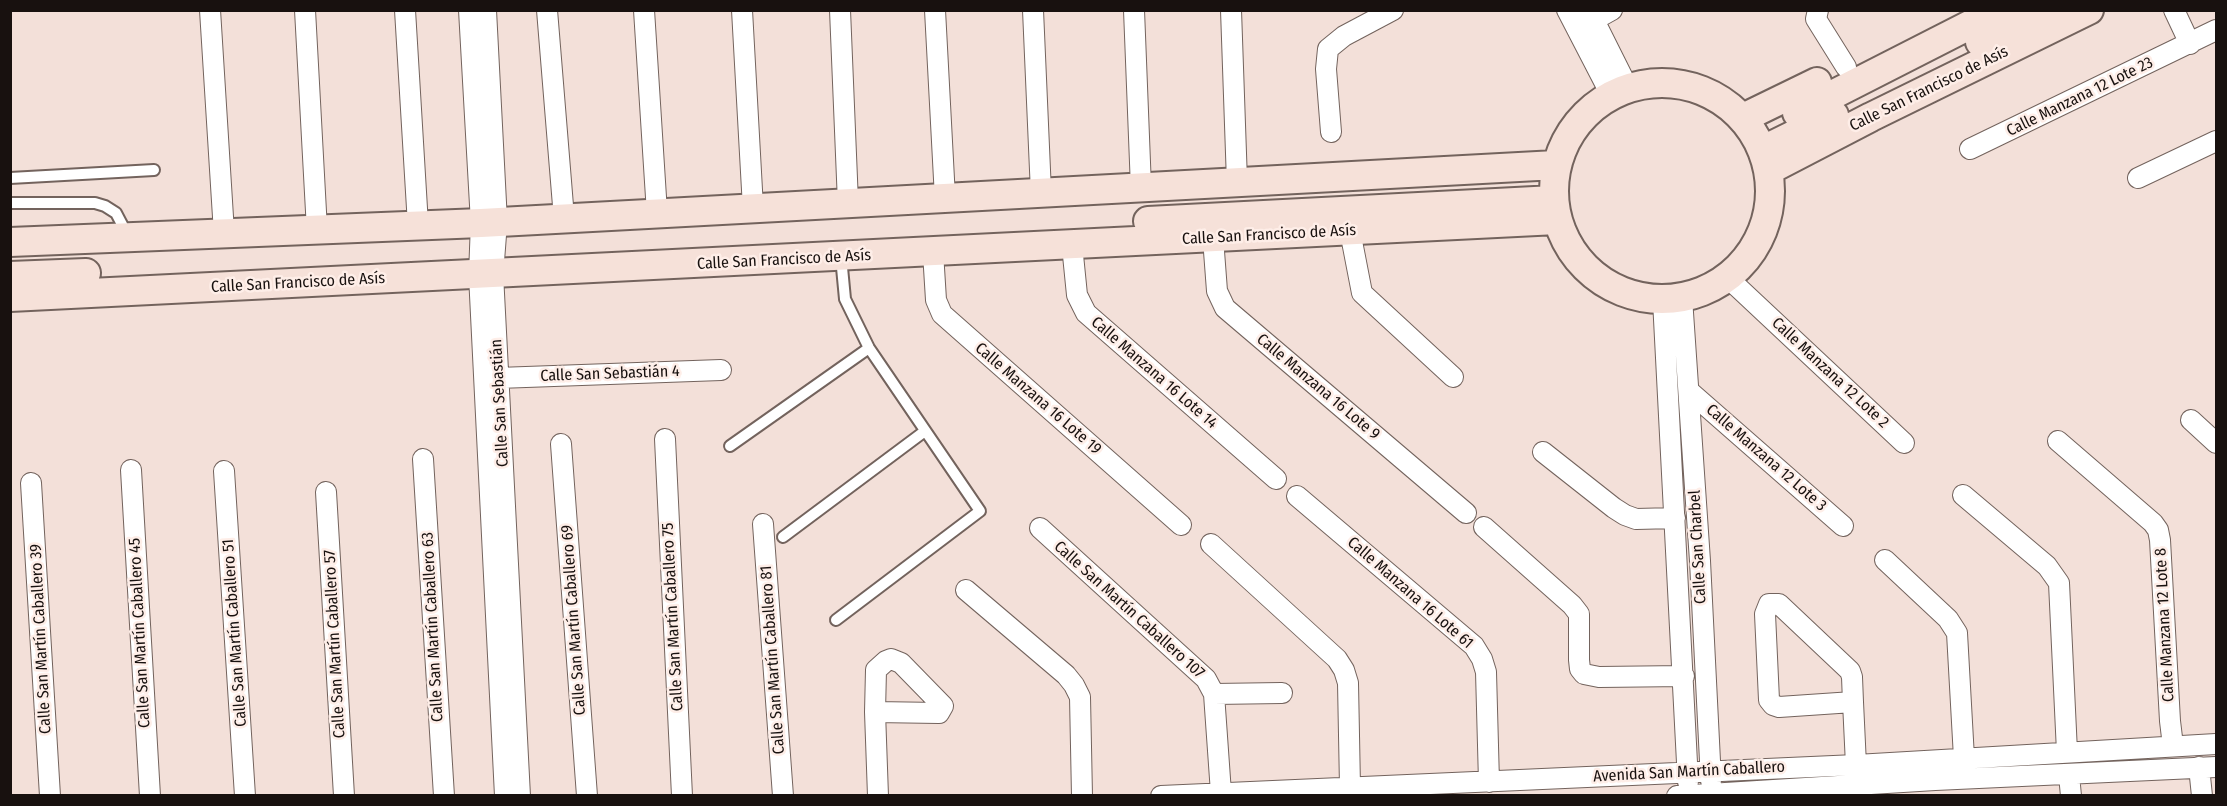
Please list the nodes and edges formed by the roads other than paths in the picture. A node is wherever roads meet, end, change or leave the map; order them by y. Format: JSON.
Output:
{"nodes":[{"id":1,"x":210,"y":10,"type":"edge"},
{"id":2,"x":305,"y":10,"type":"edge"},
{"id":3,"x":405,"y":10,"type":"edge"},
{"id":4,"x":469,"y":10,"type":"edge"},
{"id":5,"x":486,"y":10,"type":"edge"},
{"id":6,"x":547,"y":10,"type":"edge"},
{"id":7,"x":644,"y":10,"type":"edge"},
{"id":8,"x":742,"y":10,"type":"edge"},
{"id":9,"x":840,"y":10,"type":"edge"},
{"id":10,"x":935,"y":10,"type":"edge"},
{"id":11,"x":1033,"y":10,"type":"edge"},
{"id":12,"x":1134,"y":10,"type":"edge"},
{"id":13,"x":1231,"y":10,"type":"edge"},
{"id":14,"x":1393,"y":10,"type":"edge"},
{"id":15,"x":1567,"y":10,"type":"edge"},
{"id":16,"x":1612,"y":10,"type":"edge"},
{"id":17,"x":1818,"y":10,"type":"edge"},
{"id":18,"x":1955,"y":10,"type":"edge"},
{"id":19,"x":1999,"y":10,"type":"edge"},
{"id":20,"x":2045,"y":10,"type":"edge"},
{"id":21,"x":2090,"y":10,"type":"edge"},
{"id":22,"x":2174,"y":10,"type":"edge"},
{"id":23,"x":1591,"y":15,"type":"edge"},
{"id":24,"x":2217,"y":30,"type":"edge"},
{"id":25,"x":2190,"y":44,"type":"junction"},
{"id":26,"x":1846,"y":67,"type":"junction"},
{"id":27,"x":1620,"y":91,"type":"junction"},
{"id":28,"x":1330,"y":132,"type":"dead end"},
{"id":29,"x":2217,"y":141,"type":"edge"},
{"id":30,"x":1758,"y":143,"type":"junction"},
{"id":31,"x":1970,"y":149,"type":"dead end"},
{"id":32,"x":154,"y":170,"type":"dead end"},
{"id":33,"x":10,"y":178,"type":"edge"},
{"id":34,"x":2138,"y":178,"type":"dead end"},
{"id":35,"x":1237,"y":182,"type":"junction"},
{"id":36,"x":1141,"y":188,"type":"junction"},
{"id":37,"x":1555,"y":191,"type":"junction"},
{"id":38,"x":1041,"y":193,"type":"junction"},
{"id":39,"x":945,"y":198,"type":"junction"},
{"id":40,"x":10,"y":203,"type":"edge"},
{"id":41,"x":848,"y":203,"type":"junction"},
{"id":42,"x":753,"y":208,"type":"junction"},
{"id":43,"x":657,"y":213,"type":"junction"},
{"id":44,"x":564,"y":218,"type":"junction"},
{"id":45,"x":418,"y":225,"type":"junction"},
{"id":46,"x":317,"y":230,"type":"junction"},
{"id":47,"x":1350,"y":231,"type":"junction"},
{"id":48,"x":224,"y":234,"type":"junction"},
{"id":49,"x":128,"y":237,"type":"junction"},
{"id":50,"x":1213,"y":238,"type":"junction"},
{"id":51,"x":10,"y":242,"type":"edge"},
{"id":52,"x":1072,"y":245,"type":"junction"},
{"id":53,"x":487,"y":248,"type":"junction"},
{"id":54,"x":933,"y":252,"type":"junction"},
{"id":55,"x":10,"y":257,"type":"edge"},
{"id":56,"x":841,"y":257,"type":"junction"},
{"id":57,"x":10,"y":276,"type":"edge"},
{"id":58,"x":1728,"y":278,"type":"junction"},
{"id":59,"x":10,"y":297,"type":"edge"},
{"id":60,"x":1672,"y":299,"type":"junction"},
{"id":61,"x":869,"y":348,"type":"junction"},
{"id":62,"x":721,"y":370,"type":"dead end"},
{"id":63,"x":1454,"y":377,"type":"dead end"},
{"id":64,"x":498,"y":378,"type":"junction"},
{"id":65,"x":1689,"y":391,"type":"junction"},
{"id":66,"x":2191,"y":420,"type":"dead end"},
{"id":67,"x":924,"y":431,"type":"junction"},
{"id":68,"x":665,"y":439,"type":"dead end"},
{"id":69,"x":2058,"y":441,"type":"dead end"},
{"id":70,"x":2217,"y":442,"type":"edge"},
{"id":71,"x":1904,"y":443,"type":"dead end"},
{"id":72,"x":561,"y":444,"type":"dead end"},
{"id":73,"x":730,"y":446,"type":"dead end"},
{"id":74,"x":1544,"y":452,"type":"dead end"},
{"id":75,"x":423,"y":459,"type":"dead end"},
{"id":76,"x":131,"y":470,"type":"dead end"},
{"id":77,"x":224,"y":471,"type":"dead end"},
{"id":78,"x":1276,"y":479,"type":"dead end"},
{"id":79,"x":31,"y":483,"type":"dead end"},
{"id":80,"x":326,"y":492,"type":"dead end"},
{"id":81,"x":1963,"y":495,"type":"dead end"},
{"id":82,"x":1297,"y":496,"type":"dead end"},
{"id":83,"x":1466,"y":513,"type":"dead end"},
{"id":84,"x":1675,"y":518,"type":"junction"},
{"id":85,"x":763,"y":524,"type":"dead end"},
{"id":86,"x":1181,"y":525,"type":"dead end"},
{"id":87,"x":1843,"y":526,"type":"dead end"},
{"id":88,"x":1484,"y":527,"type":"dead end"},
{"id":89,"x":1040,"y":528,"type":"dead end"},
{"id":90,"x":783,"y":537,"type":"dead end"},
{"id":91,"x":1211,"y":544,"type":"dead end"},
{"id":92,"x":1885,"y":560,"type":"dead end"},
{"id":93,"x":966,"y":590,"type":"dead end"},
{"id":94,"x":836,"y":620,"type":"dead end"},
{"id":95,"x":1684,"y":676,"type":"junction"},
{"id":96,"x":1282,"y":693,"type":"dead end"},
{"id":97,"x":1214,"y":694,"type":"junction"},
{"id":98,"x":1853,"y":702,"type":"junction"},
{"id":99,"x":875,"y":712,"type":"dead end"},
{"id":100,"x":2217,"y":744,"type":"edge"},
{"id":101,"x":2173,"y":746,"type":"junction"},
{"id":102,"x":2067,"y":752,"type":"junction"},
{"id":103,"x":1964,"y":758,"type":"junction"},
{"id":104,"x":1856,"y":765,"type":"junction"},
{"id":105,"x":2208,"y":767,"type":"edge"},
{"id":106,"x":1710,"y":770,"type":"junction"},
{"id":107,"x":1687,"y":771,"type":"junction"},
{"id":108,"x":2069,"y":775,"type":"junction"},
{"id":109,"x":1489,"y":782,"type":"junction"},
{"id":110,"x":1350,"y":787,"type":"junction"},
{"id":111,"x":1936,"y":788,"type":"edge"},
{"id":112,"x":1823,"y":792,"type":"edge"},
{"id":113,"x":1221,"y":793,"type":"junction"},
{"id":114,"x":1712,"y":794,"type":"edge"},
{"id":115,"x":50,"y":795,"type":"edge"},
{"id":116,"x":150,"y":795,"type":"edge"},
{"id":117,"x":245,"y":795,"type":"edge"},
{"id":118,"x":344,"y":795,"type":"edge"},
{"id":119,"x":444,"y":795,"type":"edge"},
{"id":120,"x":505,"y":795,"type":"edge"},
{"id":121,"x":520,"y":795,"type":"edge"},
{"id":122,"x":587,"y":795,"type":"edge"},
{"id":123,"x":682,"y":795,"type":"edge"},
{"id":124,"x":783,"y":795,"type":"edge"},
{"id":125,"x":878,"y":795,"type":"edge"},
{"id":126,"x":1082,"y":795,"type":"edge"},
{"id":127,"x":1161,"y":795,"type":"edge"},
{"id":128,"x":1685,"y":795,"type":"edge"},
{"id":129,"x":2071,"y":795,"type":"edge"},
{"id":130,"x":2202,"y":795,"type":"edge"}],
"edges":[{"from":1,"to":48,"type":"street"},
{"from":2,"to":46,"type":"street"},
{"from":3,"to":45,"type":"street"},
{"from":4,"to":53,"type":"street","name":"Calle San Sebastián"},
{"from":5,"to":53,"type":"street","name":"Calle San Sebastián"},
{"from":6,"to":44,"type":"street"},
{"from":7,"to":43,"type":"street"},
{"from":8,"to":42,"type":"street"},
{"from":9,"to":41,"type":"street"},
{"from":10,"to":39,"type":"street"},
{"from":11,"to":38,"type":"street"},
{"from":12,"to":36,"type":"street"},
{"from":13,"to":35,"type":"street"},
{"from":14,"to":28,"type":"street"},
{"from":15,"to":27,"type":"street"},
{"from":16,"to":23,"type":"street"},
{"from":17,"to":26,"type":"street"},
{"from":18,"to":26,"type":"street"},
{"from":19,"to":30,"type":"street"},
{"from":20,"to":30,"type":"street","name":"Calle San Francisco de Asís"},
{"from":21,"to":30,"type":"street","name":"Calle San Francisco de Asís"},
{"from":22,"to":25,"type":"street"},
{"from":23,"to":27,"type":"street"},
{"from":24,"to":25,"type":"street","name":"Calle Manzana 12 Lote 23"},
{"from":25,"to":31,"type":"street","name":"Calle Manzana 12 Lote 23"},
{"from":26,"to":30,"type":"street"},
{"from":27,"to":30,"type":"street"},
{"from":27,"to":37,"type":"street"},
{"from":29,"to":34,"type":"street"},
{"from":30,"to":58,"type":"street"},
{"from":32,"to":33,"type":"lane"},
{"from":35,"to":36,"type":"street","name":"Calle San Francisco de Asís"},
{"from":35,"to":37,"type":"street","name":"Calle San Francisco de Asís"},
{"from":36,"to":38,"type":"street","name":"Calle San Francisco de Asís"},
{"from":37,"to":47,"type":"street","name":"Calle San Francisco de Asís"},
{"from":37,"to":53,"type":"street","name":"Calle San Francisco de Asís"},
{"from":37,"to":60,"type":"street"},
{"from":38,"to":39,"type":"street","name":"Calle San Francisco de Asís"},
{"from":39,"to":41,"type":"street","name":"Calle San Francisco de Asís"},
{"from":40,"to":49,"type":"lane"},
{"from":41,"to":42,"type":"street","name":"Calle San Francisco de Asís"},
{"from":42,"to":43,"type":"street","name":"Calle San Francisco de Asís"},
{"from":43,"to":44,"type":"street","name":"Calle San Francisco de Asís"},
{"from":44,"to":53,"type":"street","name":"Calle San Francisco de Asís"},
{"from":45,"to":46,"type":"street","name":"Calle San Francisco de Asís"},
{"from":45,"to":53,"type":"street","name":"Calle San Francisco de Asís"},
{"from":46,"to":48,"type":"street","name":"Calle San Francisco de Asís"},
{"from":47,"to":50,"type":"street","name":"Calle San Francisco de Asís"},
{"from":47,"to":63,"type":"street"},
{"from":48,"to":49,"type":"street","name":"Calle San Francisco de Asís"},
{"from":49,"to":51,"type":"street","name":"Calle San Francisco de Asís"},
{"from":50,"to":52,"type":"street","name":"Calle San Francisco de Asís"},
{"from":50,"to":83,"type":"street","name":"Calle Manzana 16 Lote 9"},
{"from":52,"to":54,"type":"street","name":"Calle San Francisco de Asís"},
{"from":52,"to":78,"type":"street","name":"Calle Manzana 16 Lote 14"},
{"from":53,"to":55,"type":"street","name":"Calle San Francisco de Asís"},
{"from":53,"to":56,"type":"street","name":"Calle San Francisco de Asís"},
{"from":53,"to":57,"type":"street","name":"Calle San Francisco de Asís"},
{"from":53,"to":59,"type":"street","name":"Calle San Francisco de Asís"},
{"from":53,"to":64,"type":"street","name":"Calle San Sebastián"},
{"from":53,"to":120,"type":"street","name":"Calle San Sebastián"},
{"from":54,"to":56,"type":"street","name":"Calle San Francisco de Asís"},
{"from":54,"to":86,"type":"street","name":"Calle Manzana 16 Lote 19"},
{"from":56,"to":61,"type":"lane"},
{"from":58,"to":60,"type":"street"},
{"from":58,"to":71,"type":"street","name":"Calle Manzana 12 Lote 2"},
{"from":60,"to":65,"type":"street","name":"Calle San Charbel"},
{"from":60,"to":84,"type":"street","name":"Calle San Charbel"},
{"from":61,"to":67,"type":"lane"},
{"from":61,"to":73,"type":"lane"},
{"from":62,"to":64,"type":"street","name":"Calle San Sebastián 4"},
{"from":64,"to":121,"type":"street","name":"Calle San Sebastián"},
{"from":65,"to":87,"type":"street","name":"Calle Manzana 12 Lote 3"},
{"from":65,"to":106,"type":"street","name":"Calle San Charbel"},
{"from":66,"to":70,"type":"street"},
{"from":67,"to":90,"type":"lane"},
{"from":67,"to":94,"type":"lane"},
{"from":68,"to":123,"type":"street","name":"Calle San Martín Caballero 75"},
{"from":69,"to":101,"type":"street","name":"Calle Manzana 12 Lote 8"},
{"from":72,"to":122,"type":"street","name":"Calle San Martín Caballero 69"},
{"from":74,"to":84,"type":"street"},
{"from":75,"to":119,"type":"street","name":"Calle San Martín Caballero 63"},
{"from":76,"to":116,"type":"street","name":"Calle San Martín Caballero 45"},
{"from":77,"to":117,"type":"street","name":"Calle San Martín Caballero 51"},
{"from":79,"to":115,"type":"street","name":"Calle San Martín Caballero 39"},
{"from":80,"to":118,"type":"street","name":"Calle San Martín Caballero 57"},
{"from":81,"to":102,"type":"street"},
{"from":82,"to":109,"type":"street","name":"Calle Manzana 16 Lote 61"},
{"from":84,"to":95,"type":"street","name":"Calle San Charbel"},
{"from":85,"to":124,"type":"street","name":"Calle San Martín Caballero 81"},
{"from":88,"to":95,"type":"street"},
{"from":89,"to":97,"type":"street","name":"Calle San Martín Caballero 107"},
{"from":91,"to":110,"type":"street"},
{"from":92,"to":103,"type":"street"},
{"from":93,"to":126,"type":"street"},
{"from":95,"to":107,"type":"street","name":"Calle San Charbel"},
{"from":96,"to":97,"type":"street","name":"Calle San Martín Caballero 107"},
{"from":97,"to":113,"type":"street","name":"Calle San Martín Caballero 107"},
{"from":98,"to":98,"type":"street"},
{"from":98,"to":104,"type":"street"},
{"from":99,"to":125,"type":"street"},
{"from":100,"to":101,"type":"street","name":"Avenida San Martín Caballero"},
{"from":101,"to":102,"type":"street","name":"Avenida San Martín Caballero"},
{"from":102,"to":103,"type":"street","name":"Avenida San Martín Caballero"},
{"from":103,"to":104,"type":"street","name":"Avenida San Martín Caballero"},
{"from":104,"to":106,"type":"street","name":"Avenida San Martín Caballero"},
{"from":105,"to":108,"type":"street","name":"Avenida San Martín Caballero"},
{"from":105,"to":130,"type":"street"},
{"from":106,"to":107,"type":"street","name":"Avenida San Martín Caballero"},
{"from":106,"to":114,"type":"street","name":"Calle San Charbel"},
{"from":107,"to":109,"type":"street","name":"Avenida San Martín Caballero"},
{"from":107,"to":128,"type":"street","name":"Calle San Charbel"},
{"from":108,"to":111,"type":"street","name":"Avenida San Martín Caballero"},
{"from":108,"to":129,"type":"street"},
{"from":109,"to":110,"type":"street","name":"Avenida San Martín Caballero"},
{"from":110,"to":113,"type":"street","name":"Avenida San Martín Caballero"},
{"from":111,"to":112,"type":"street","name":"Avenida San Martín Caballero"},
{"from":112,"to":114,"type":"street","name":"Avenida San Martín Caballero"},
{"from":113,"to":127,"type":"street","name":"Avenida San Martín Caballero"},
{"from":114,"to":128,"type":"street","name":"Avenida San Martín Caballero"}]}
